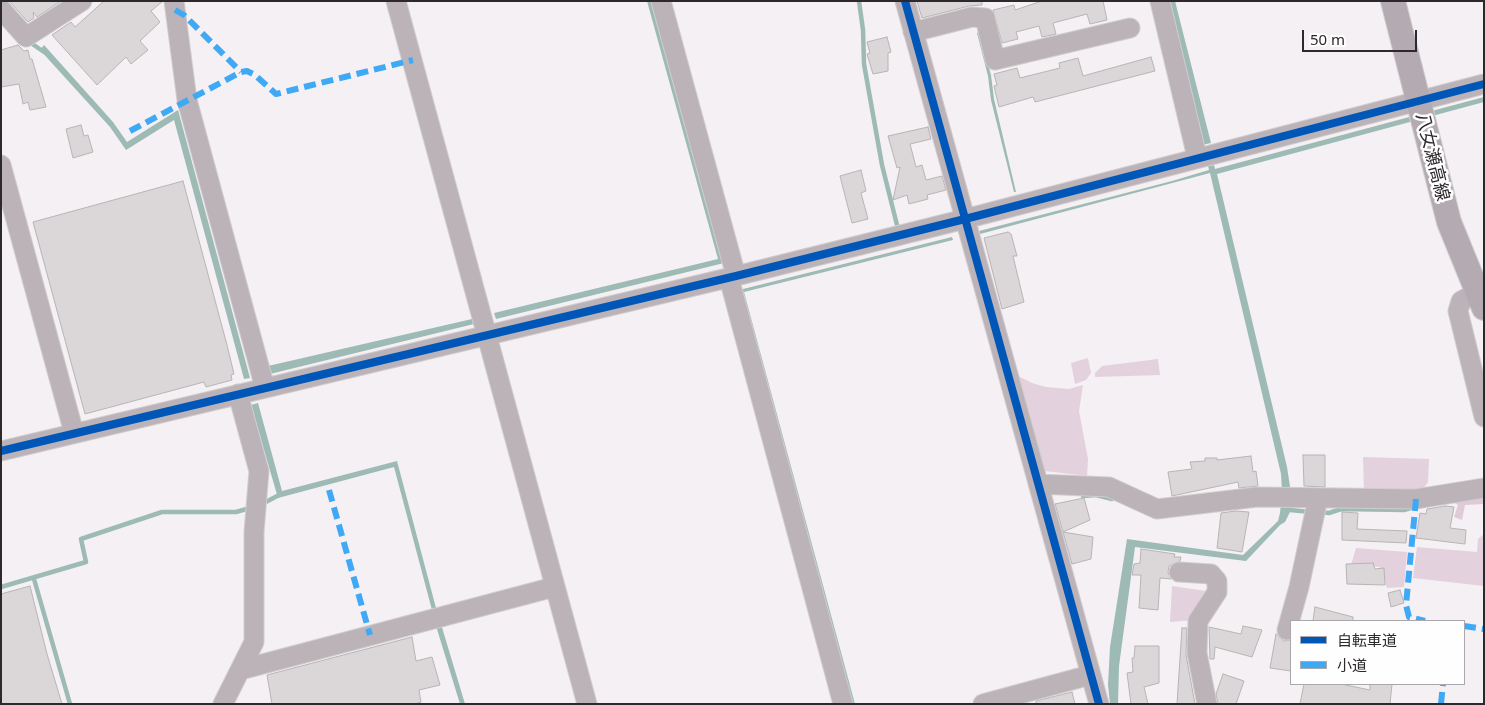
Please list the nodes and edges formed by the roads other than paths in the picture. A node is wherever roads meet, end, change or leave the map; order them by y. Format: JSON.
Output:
{"nodes":[{"id":1,"x":82,"y":1,"type":"edge"},
{"id":2,"x":174,"y":1,"type":"edge"},
{"id":3,"x":396,"y":1,"type":"edge"},
{"id":4,"x":661,"y":1,"type":"edge"},
{"id":5,"x":905,"y":1,"type":"edge"},
{"id":6,"x":1160,"y":1,"type":"edge"},
{"id":7,"x":1394,"y":1,"type":"edge"},
{"id":8,"x":1,"y":9,"type":"edge"},
{"id":9,"x":1130,"y":28,"type":"dead end"},
{"id":10,"x":914,"y":32,"type":"junction"},
{"id":11,"x":1484,"y":84,"type":"edge"},
{"id":12,"x":1418,"y":101,"type":"junction"},
{"id":13,"x":1197,"y":157,"type":"junction"},
{"id":14,"x":1,"y":165,"type":"edge"},
{"id":15,"x":965,"y":219,"type":"junction"},
{"id":16,"x":732,"y":277,"type":"junction"},
{"id":17,"x":1480,"y":300,"type":"edge"},
{"id":18,"x":488,"y":335,"type":"junction"},
{"id":19,"x":265,"y":388,"type":"junction"},
{"id":20,"x":238,"y":394,"type":"junction"},
{"id":21,"x":1484,"y":417,"type":"edge"},
{"id":22,"x":74,"y":433,"type":"junction"},
{"id":23,"x":1,"y":451,"type":"edge"},
{"id":24,"x":1038,"y":484,"type":"junction"},
{"id":25,"x":1484,"y":488,"type":"edge"},
{"id":26,"x":1318,"y":498,"type":"junction"},
{"id":27,"x":1179,"y":572,"type":"dead end"},
{"id":28,"x":554,"y":586,"type":"junction"},
{"id":29,"x":1290,"y":620,"type":"edge"},
{"id":30,"x":1290,"y":620,"type":"edge"},
{"id":31,"x":1287,"y":630,"type":"dead end"},
{"id":32,"x":240,"y":670,"type":"junction"},
{"id":33,"x":1090,"y":675,"type":"junction"},
{"id":34,"x":1003,"y":701,"type":"edge"},
{"id":35,"x":223,"y":704,"type":"edge"},
{"id":36,"x":587,"y":704,"type":"edge"},
{"id":37,"x":843,"y":704,"type":"edge"},
{"id":38,"x":983,"y":704,"type":"edge"},
{"id":39,"x":1099,"y":704,"type":"edge"},
{"id":40,"x":1207,"y":704,"type":"edge"}],
"edges":[{"from":1,"to":8,"type":"street"},
{"from":2,"to":19,"type":"street"},
{"from":3,"to":18,"type":"street"},
{"from":4,"to":16,"type":"street"},
{"from":5,"to":10,"type":"street"},
{"from":6,"to":13,"type":"street"},
{"from":7,"to":12,"type":"main road","name":"八女瀬高線"},
{"from":9,"to":10,"type":"street"},
{"from":10,"to":15,"type":"street"},
{"from":11,"to":12,"type":"street"},
{"from":12,"to":13,"type":"street"},
{"from":12,"to":17,"type":"main road","name":"八女瀬高線"},
{"from":13,"to":15,"type":"street"},
{"from":14,"to":22,"type":"street"},
{"from":15,"to":16,"type":"street"},
{"from":15,"to":24,"type":"street"},
{"from":16,"to":18,"type":"street"},
{"from":16,"to":37,"type":"street"},
{"from":17,"to":21,"type":"street"},
{"from":18,"to":19,"type":"street"},
{"from":18,"to":28,"type":"street"},
{"from":19,"to":20,"type":"street"},
{"from":20,"to":22,"type":"street"},
{"from":20,"to":32,"type":"street"},
{"from":22,"to":23,"type":"street"},
{"from":24,"to":26,"type":"street"},
{"from":24,"to":33,"type":"street"},
{"from":25,"to":26,"type":"street"},
{"from":26,"to":30,"type":"street"},
{"from":27,"to":40,"type":"street"},
{"from":28,"to":32,"type":"street"},
{"from":28,"to":36,"type":"street"},
{"from":29,"to":31,"type":"street"},
{"from":32,"to":35,"type":"street"},
{"from":33,"to":34,"type":"street"},
{"from":33,"to":39,"type":"street"},
{"from":34,"to":38,"type":"street"}]}
